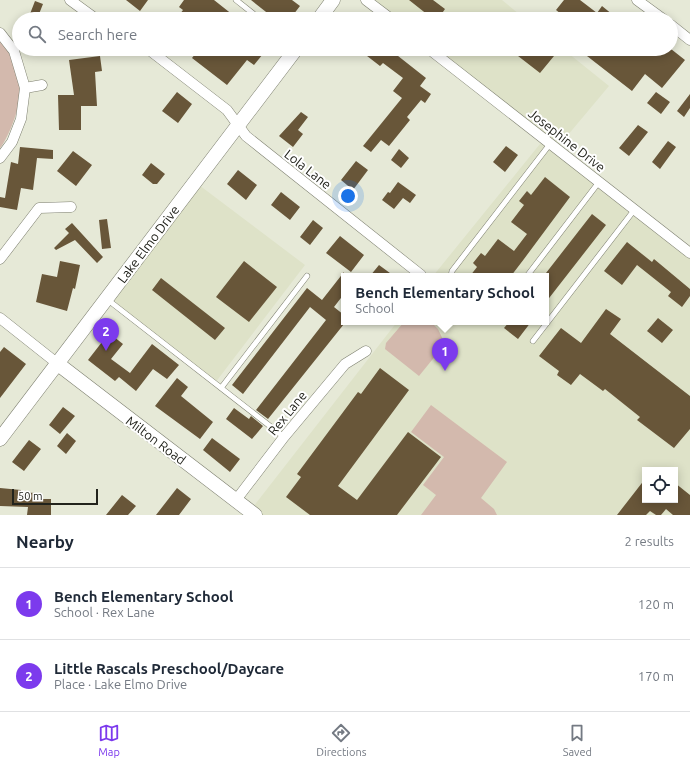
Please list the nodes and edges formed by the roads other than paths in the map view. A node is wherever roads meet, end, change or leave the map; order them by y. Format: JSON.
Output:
{"nodes":[{"id":1,"x":70,"y":0,"type":"edge"},
{"id":2,"x":236,"y":0,"type":"edge"},
{"id":3,"x":333,"y":0,"type":"edge"},
{"id":4,"x":366,"y":0,"type":"edge"},
{"id":5,"x":637,"y":0,"type":"edge"},
{"id":6,"x":82,"y":3,"type":"edge"},
{"id":7,"x":90,"y":12,"type":"edge"},
{"id":8,"x":251,"y":12,"type":"edge"},
{"id":9,"x":324,"y":12,"type":"edge"},
{"id":10,"x":381,"y":12,"type":"edge"},
{"id":11,"x":653,"y":12,"type":"edge"},
{"id":12,"x":678,"y":31,"type":"edge"},
{"id":13,"x":0,"y":34,"type":"edge"},
{"id":14,"x":690,"y":40,"type":"edge"},
{"id":15,"x":12,"y":49,"type":"edge"},
{"id":16,"x":15,"y":56,"type":"edge"},
{"id":17,"x":157,"y":56,"type":"edge"},
{"id":18,"x":291,"y":56,"type":"edge"},
{"id":19,"x":438,"y":56,"type":"edge"},
{"id":20,"x":42,"y":85,"type":"dead end"},
{"id":21,"x":25,"y":88,"type":"junction"},
{"id":22,"x":238,"y":126,"type":"junction"},
{"id":23,"x":550,"y":144,"type":"junction"},
{"id":24,"x":0,"y":158,"type":"edge"},
{"id":25,"x":599,"y":182,"type":"junction"},
{"id":26,"x":71,"y":208,"type":"dead end"},
{"id":27,"x":635,"y":209,"type":"junction"},
{"id":28,"x":690,"y":253,"type":"edge"},
{"id":29,"x":0,"y":259,"type":"edge"},
{"id":30,"x":418,"y":273,"type":"edge"},
{"id":31,"x":452,"y":273,"type":"edge"},
{"id":32,"x":529,"y":273,"type":"edge"},
{"id":33,"x":307,"y":276,"type":"dead end"},
{"id":34,"x":106,"y":298,"type":"junction"},
{"id":35,"x":0,"y":318,"type":"edge"},
{"id":36,"x":549,"y":320,"type":"edge"},
{"id":37,"x":545,"y":325,"type":"edge"},
{"id":38,"x":533,"y":341,"type":"dead end"},
{"id":39,"x":366,"y":351,"type":"dead end"},
{"id":40,"x":58,"y":364,"type":"junction"},
{"id":41,"x":221,"y":388,"type":"junction"},
{"id":42,"x":284,"y":437,"type":"junction"},
{"id":43,"x":0,"y":439,"type":"edge"},
{"id":44,"x":236,"y":500,"type":"junction"},
{"id":45,"x":255,"y":515,"type":"edge"}],
"edges":[{"from":1,"to":6,"type":"street"},
{"from":2,"to":8,"type":"lane"},
{"from":3,"to":9,"type":"main road"},
{"from":4,"to":10,"type":"street"},
{"from":5,"to":11,"type":"street"},
{"from":6,"to":7,"type":"street"},
{"from":12,"to":14,"type":"street"},
{"from":13,"to":15,"type":"street"},
{"from":16,"to":21,"type":"street"},
{"from":17,"to":22,"type":"street","name":"Lola Lane"},
{"from":18,"to":22,"type":"main road","name":"Lake Elmo Drive"},
{"from":19,"to":23,"type":"street","name":"Josephine Drive"},
{"from":20,"to":21,"type":"street"},
{"from":21,"to":24,"type":"street"},
{"from":22,"to":30,"type":"street","name":"Lola Lane"},
{"from":22,"to":34,"type":"main road","name":"Lake Elmo Drive"},
{"from":23,"to":25,"type":"street","name":"Josephine Drive"},
{"from":23,"to":31,"type":"lane"},
{"from":25,"to":27,"type":"street","name":"Josephine Drive"},
{"from":25,"to":32,"type":"lane"},
{"from":26,"to":29,"type":"street"},
{"from":27,"to":28,"type":"street","name":"Josephine Drive"},
{"from":27,"to":36,"type":"lane"},
{"from":33,"to":41,"type":"lane"},
{"from":34,"to":40,"type":"main road","name":"Lake Elmo Drive"},
{"from":34,"to":41,"type":"lane"},
{"from":35,"to":40,"type":"street"},
{"from":37,"to":38,"type":"lane"},
{"from":39,"to":42,"type":"street","name":"Rex Lane"},
{"from":40,"to":43,"type":"main road","name":"Lake Elmo Drive"},
{"from":40,"to":44,"type":"main road","name":"Milton Road"},
{"from":41,"to":42,"type":"lane"},
{"from":42,"to":44,"type":"street","name":"Rex Lane"},
{"from":44,"to":45,"type":"main road","name":"Milton Road"}]}
